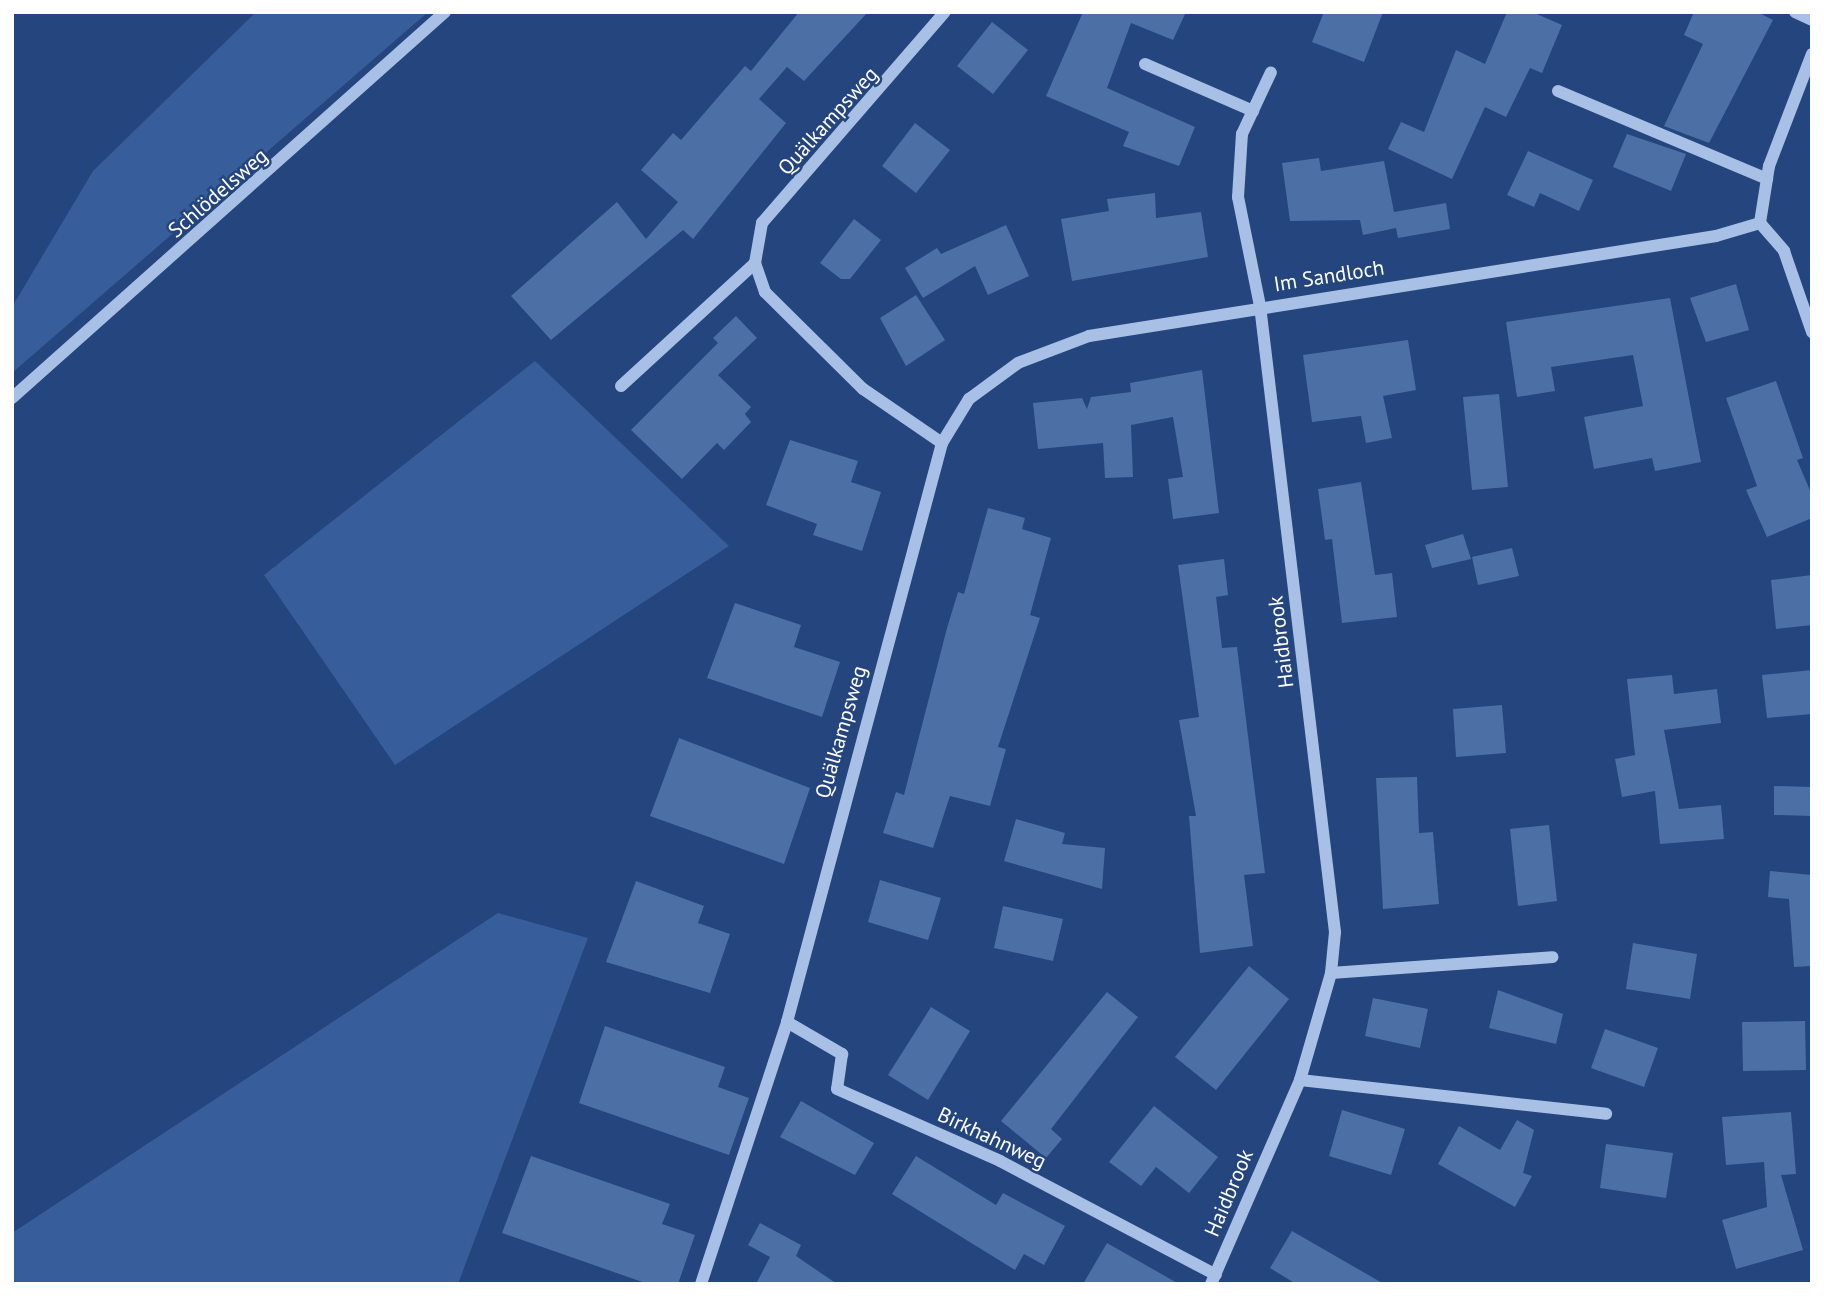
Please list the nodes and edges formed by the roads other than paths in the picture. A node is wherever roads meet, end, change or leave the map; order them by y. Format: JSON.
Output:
{"nodes":[{"id":1,"x":445,"y":12,"type":"edge"},
{"id":2,"x":945,"y":12,"type":"edge"},
{"id":3,"x":1795,"y":12,"type":"edge"},
{"id":4,"x":1812,"y":20,"type":"edge"},
{"id":5,"x":1812,"y":54,"type":"edge"},
{"id":6,"x":1145,"y":64,"type":"dead end"},
{"id":7,"x":1271,"y":72,"type":"dead end"},
{"id":8,"x":1558,"y":91,"type":"dead end"},
{"id":9,"x":1253,"y":111,"type":"junction"},
{"id":10,"x":1767,"y":179,"type":"junction"},
{"id":11,"x":1760,"y":223,"type":"junction"},
{"id":12,"x":755,"y":263,"type":"junction"},
{"id":13,"x":1260,"y":306,"type":"junction"},
{"id":14,"x":1812,"y":332,"type":"edge"},
{"id":15,"x":621,"y":386,"type":"dead end"},
{"id":16,"x":12,"y":398,"type":"edge"},
{"id":17,"x":942,"y":443,"type":"junction"},
{"id":18,"x":1552,"y":957,"type":"dead end"},
{"id":19,"x":1331,"y":974,"type":"junction"},
{"id":20,"x":787,"y":1022,"type":"junction"},
{"id":21,"x":1300,"y":1080,"type":"junction"},
{"id":22,"x":1606,"y":1114,"type":"dead end"},
{"id":23,"x":1213,"y":1279,"type":"edge"},
{"id":24,"x":701,"y":1284,"type":"edge"}],
"edges":[{"from":1,"to":16,"type":"street","name":"Schlödelsweg"},
{"from":2,"to":12,"type":"street","name":"Quälkampsweg"},
{"from":3,"to":4,"type":"street"},
{"from":5,"to":10,"type":"street"},
{"from":6,"to":9,"type":"street"},
{"from":7,"to":9,"type":"street","name":"Haidbrook"},
{"from":8,"to":10,"type":"street"},
{"from":9,"to":13,"type":"street","name":"Haidbrook"},
{"from":10,"to":11,"type":"street"},
{"from":11,"to":13,"type":"street","name":"Im Sandloch"},
{"from":11,"to":14,"type":"street"},
{"from":12,"to":15,"type":"street"},
{"from":12,"to":17,"type":"street"},
{"from":13,"to":17,"type":"street","name":"Im Sandloch"},
{"from":13,"to":19,"type":"street","name":"Haidbrook"},
{"from":17,"to":20,"type":"street","name":"Quälkampsweg"},
{"from":18,"to":19,"type":"street"},
{"from":19,"to":21,"type":"street","name":"Haidbrook"},
{"from":20,"to":23,"type":"street","name":"Birkhahnweg"},
{"from":20,"to":24,"type":"street","name":"Quälkampsweg"},
{"from":21,"to":22,"type":"street"},
{"from":21,"to":23,"type":"street","name":"Haidbrook"}]}
